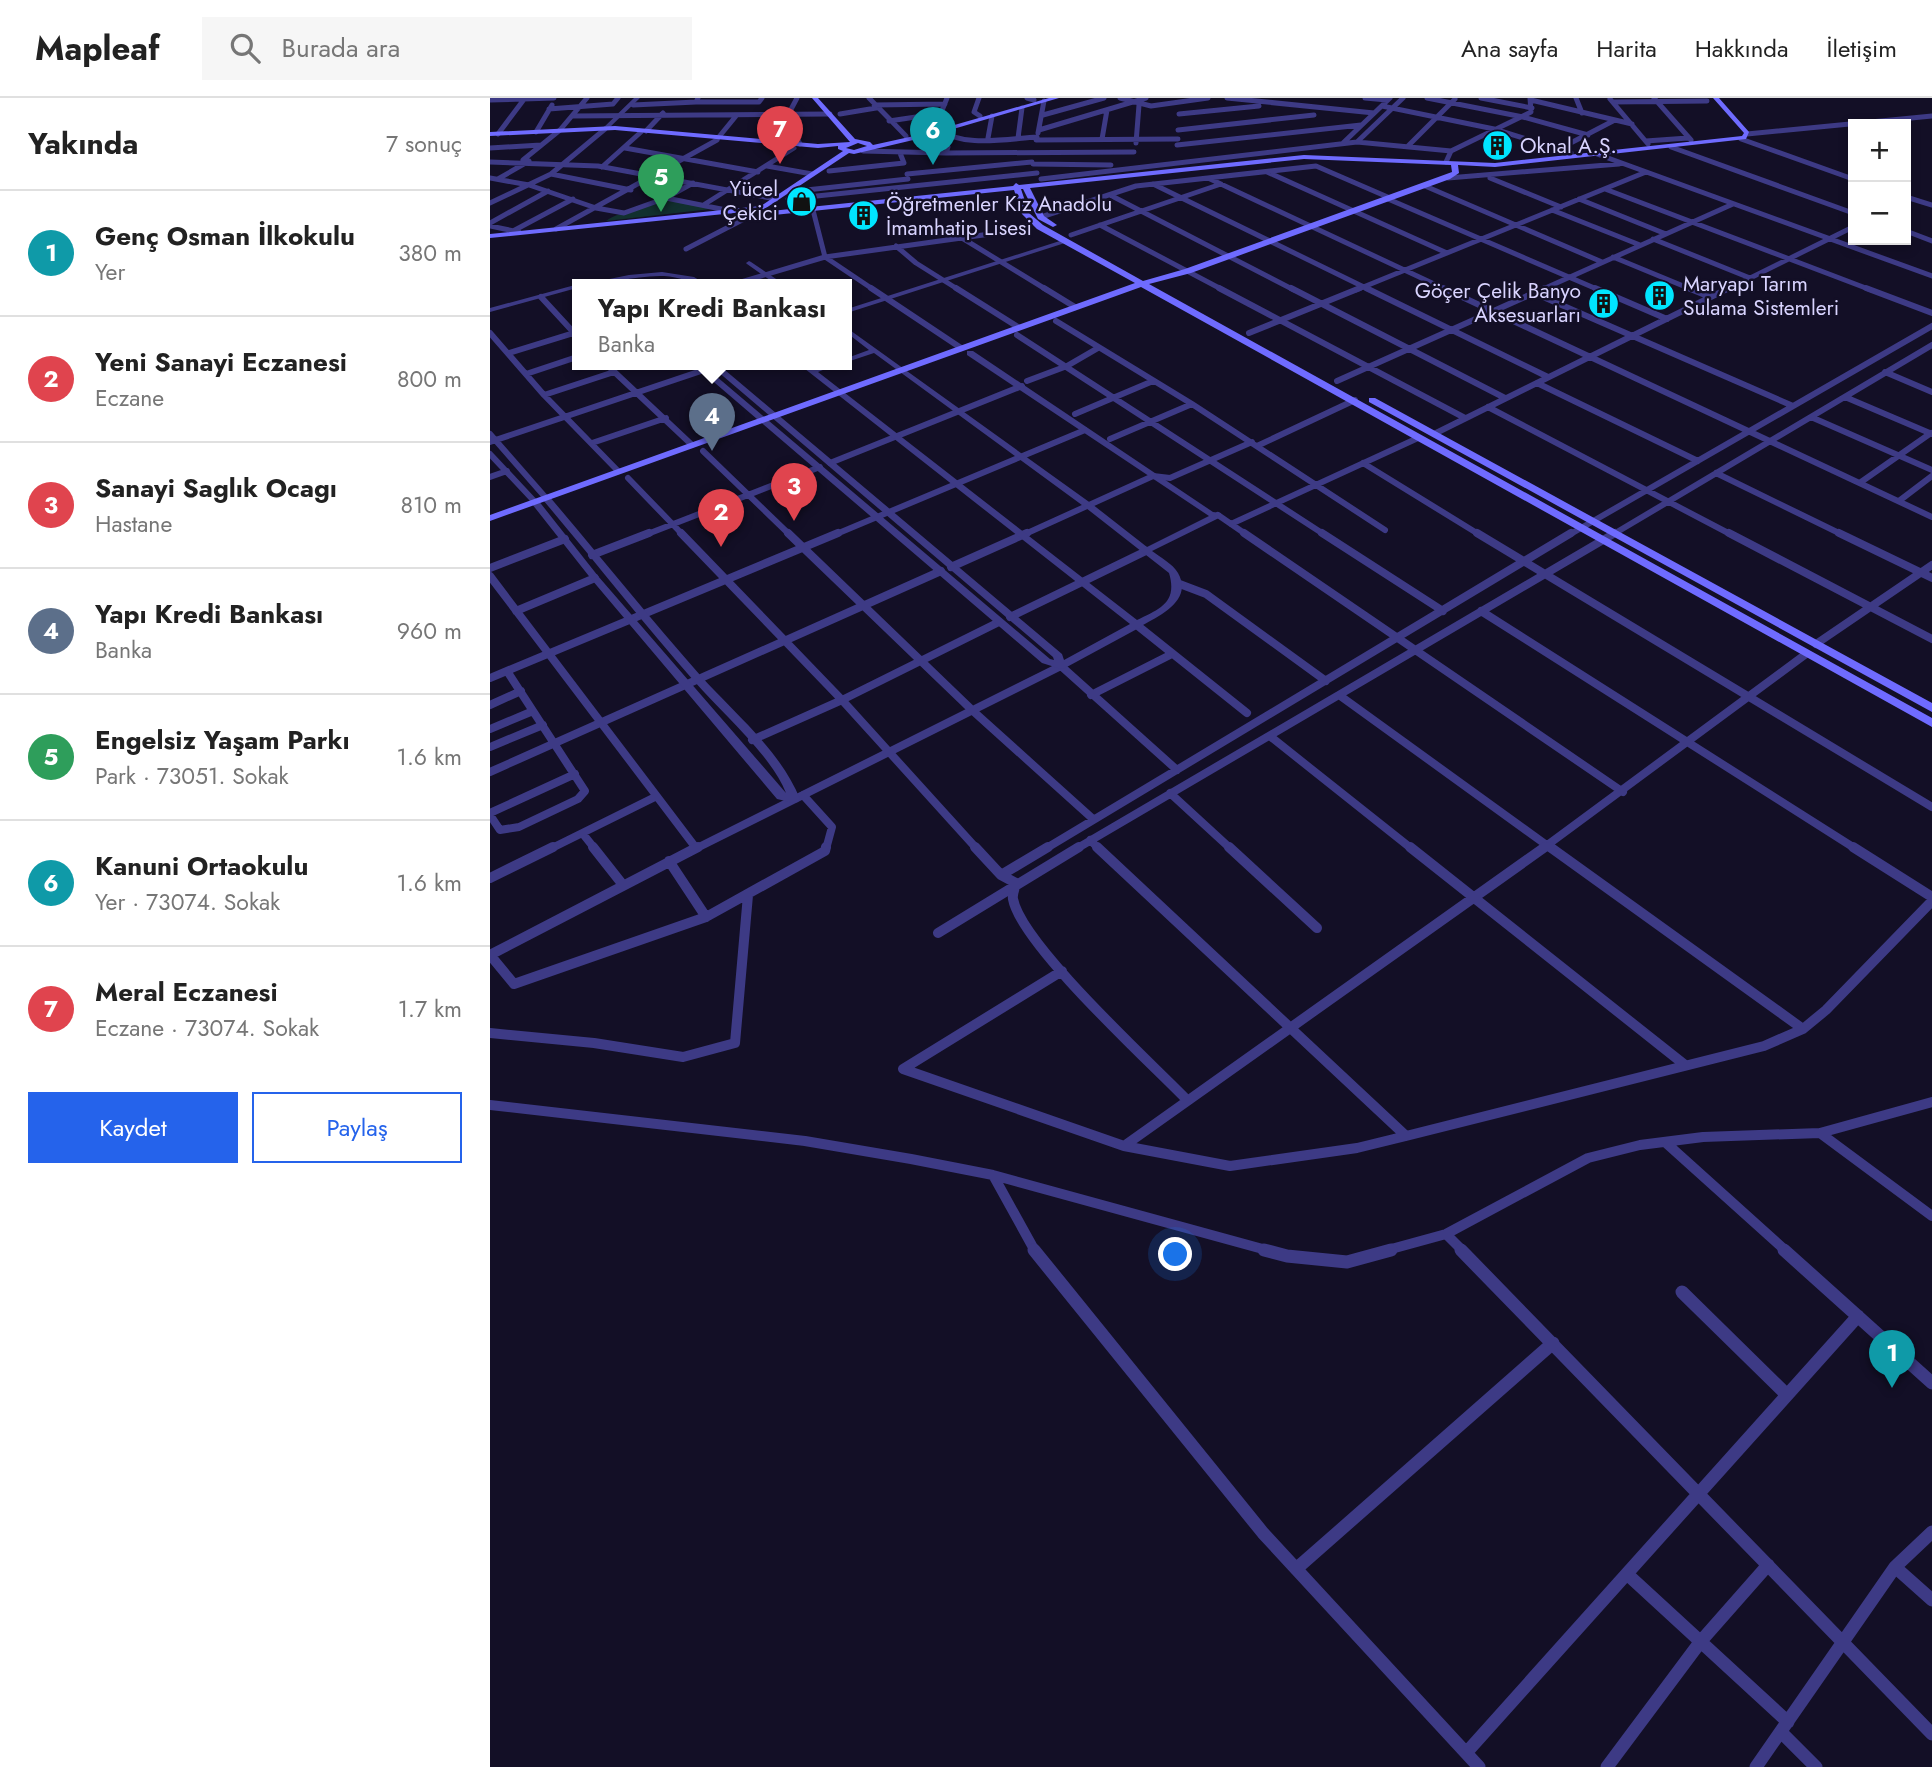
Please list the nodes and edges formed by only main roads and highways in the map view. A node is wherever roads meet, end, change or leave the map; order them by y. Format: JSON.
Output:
{"nodes":[{"id":1,"x":815,"y":98,"type":"edge"},
{"id":2,"x":826,"y":98,"type":"edge"},
{"id":3,"x":1056,"y":98,"type":"edge"},
{"id":4,"x":1716,"y":98,"type":"edge"},
{"id":5,"x":1039,"y":99,"type":"edge"},
{"id":6,"x":1706,"y":99,"type":"edge"},
{"id":7,"x":936,"y":130,"type":"junction"},
{"id":8,"x":494,"y":134,"type":"edge"},
{"id":9,"x":852,"y":141,"type":"junction"},
{"id":10,"x":864,"y":146,"type":"junction"},
{"id":11,"x":845,"y":148,"type":"junction"},
{"id":12,"x":1454,"y":165,"type":"junction"},
{"id":13,"x":1041,"y":180,"type":"junction"},
{"id":14,"x":1021,"y":187,"type":"junction"},
{"id":15,"x":1000,"y":190,"type":"junction"},
{"id":16,"x":775,"y":199,"type":"junction"},
{"id":17,"x":788,"y":200,"type":"junction"},
{"id":18,"x":1035,"y":206,"type":"junction"},
{"id":19,"x":1023,"y":207,"type":"junction"},
{"id":20,"x":798,"y":208,"type":"junction"},
{"id":21,"x":742,"y":210,"type":"junction"},
{"id":22,"x":770,"y":210,"type":"junction"},
{"id":23,"x":490,"y":238,"type":"edge"},
{"id":24,"x":1068,"y":238,"type":"junction"},
{"id":25,"x":1124,"y":273,"type":"junction"},
{"id":26,"x":1151,"y":281,"type":"junction"},
{"id":27,"x":1119,"y":295,"type":"junction"},
{"id":28,"x":1164,"y":296,"type":"junction"},
{"id":29,"x":1018,"y":331,"type":"junction"},
{"id":30,"x":970,"y":350,"type":"junction"},
{"id":31,"x":773,"y":420,"type":"junction"},
{"id":32,"x":544,"y":503,"type":"junction"},
{"id":33,"x":490,"y":518,"type":"edge"},
{"id":34,"x":490,"y":528,"type":"edge"},
{"id":35,"x":1932,"y":708,"type":"edge"},
{"id":36,"x":1932,"y":723,"type":"edge"}],
"edges":[{"from":1,"to":9,"type":"main road"},
{"from":2,"to":10,"type":"main road"},
{"from":3,"to":5,"type":"main road"},
{"from":4,"to":12,"type":"main road"},
{"from":5,"to":7,"type":"main road"},
{"from":5,"to":7,"type":"main road"},
{"from":6,"to":13,"type":"main road"},
{"from":7,"to":10,"type":"main road"},
{"from":7,"to":10,"type":"main road"},
{"from":8,"to":11,"type":"main road"},
{"from":9,"to":10,"type":"main road"},
{"from":9,"to":11,"type":"main road"},
{"from":10,"to":11,"type":"main road"},
{"from":10,"to":17,"type":"main road"},
{"from":11,"to":16,"type":"main road"},
{"from":12,"to":13,"type":"main road"},
{"from":12,"to":26,"type":"main road"},
{"from":13,"to":14,"type":"main road"},
{"from":13,"to":18,"type":"main road"},
{"from":14,"to":15,"type":"main road"},
{"from":14,"to":18,"type":"main road"},
{"from":14,"to":19,"type":"main road"},
{"from":14,"to":20,"type":"main road"},
{"from":15,"to":19,"type":"main road"},
{"from":15,"to":22,"type":"main road"},
{"from":16,"to":21,"type":"main road"},
{"from":16,"to":22,"type":"main road"},
{"from":17,"to":20,"type":"main road"},
{"from":17,"to":22,"type":"main road"},
{"from":18,"to":24,"type":"main road"},
{"from":19,"to":24,"type":"main road"},
{"from":20,"to":22,"type":"main road"},
{"from":21,"to":22,"type":"main road"},
{"from":21,"to":23,"type":"main road"},
{"from":22,"to":23,"type":"main road"},
{"from":24,"to":25,"type":"main road"},
{"from":24,"to":26,"type":"main road"},
{"from":25,"to":26,"type":"main road"},
{"from":25,"to":27,"type":"main road"},
{"from":26,"to":27,"type":"main road"},
{"from":26,"to":28,"type":"main road"},
{"from":26,"to":35,"type":"main road"},
{"from":27,"to":28,"type":"main road"},
{"from":27,"to":29,"type":"main road"},
{"from":27,"to":29,"type":"main road"},
{"from":28,"to":36,"type":"main road"},
{"from":29,"to":30,"type":"main road"},
{"from":29,"to":30,"type":"main road"},
{"from":30,"to":31,"type":"main road"},
{"from":31,"to":32,"type":"main road"},
{"from":31,"to":32,"type":"main road"},
{"from":32,"to":33,"type":"main road"},
{"from":32,"to":34,"type":"main road"}]}
